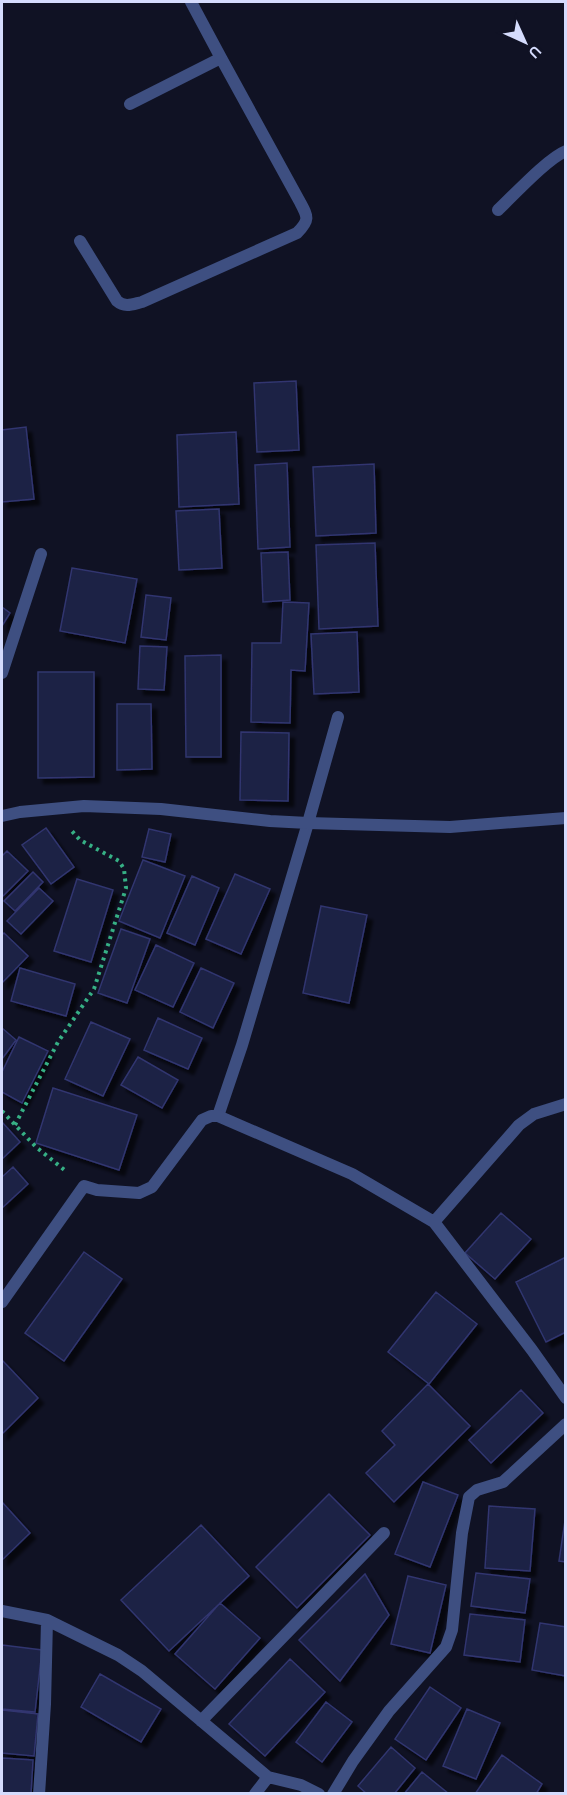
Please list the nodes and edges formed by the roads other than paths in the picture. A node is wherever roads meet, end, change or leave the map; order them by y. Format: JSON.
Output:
{"nodes":[{"id":1,"x":191,"y":2,"type":"edge"},
{"id":2,"x":221,"y":58,"type":"junction"},
{"id":3,"x":130,"y":104,"type":"dead end"},
{"id":4,"x":566,"y":151,"type":"edge"},
{"id":5,"x":498,"y":210,"type":"dead end"},
{"id":6,"x":80,"y":241,"type":"dead end"},
{"id":7,"x":41,"y":554,"type":"dead end"},
{"id":8,"x":2,"y":673,"type":"edge"},
{"id":9,"x":338,"y":717,"type":"dead end"},
{"id":10,"x":2,"y":816,"type":"edge"},
{"id":11,"x":566,"y":818,"type":"edge"},
{"id":12,"x":308,"y":823,"type":"junction"},
{"id":13,"x":566,"y":1104,"type":"edge"},
{"id":14,"x":218,"y":1116,"type":"junction"},
{"id":15,"x":434,"y":1222,"type":"junction"},
{"id":16,"x":2,"y":1302,"type":"edge"},
{"id":17,"x":566,"y":1398,"type":"edge"},
{"id":18,"x":566,"y":1425,"type":"edge"},
{"id":19,"x":384,"y":1533,"type":"dead end"},
{"id":20,"x":2,"y":1611,"type":"edge"},
{"id":21,"x":47,"y":1620,"type":"junction"},
{"id":22,"x":201,"y":1721,"type":"junction"},
{"id":23,"x":268,"y":1776,"type":"junction"},
{"id":24,"x":39,"y":1794,"type":"edge"},
{"id":25,"x":255,"y":1794,"type":"edge"},
{"id":26,"x":318,"y":1794,"type":"edge"},
{"id":27,"x":333,"y":1794,"type":"edge"}],
"edges":[{"from":1,"to":2,"type":"street"},
{"from":2,"to":3,"type":"street"},
{"from":2,"to":6,"type":"street"},
{"from":4,"to":5,"type":"street"},
{"from":7,"to":8,"type":"street"},
{"from":9,"to":12,"type":"street"},
{"from":10,"to":12,"type":"street"},
{"from":11,"to":12,"type":"street"},
{"from":12,"to":14,"type":"street"},
{"from":13,"to":15,"type":"street"},
{"from":14,"to":15,"type":"street"},
{"from":14,"to":16,"type":"street"},
{"from":15,"to":17,"type":"street"},
{"from":18,"to":27,"type":"street"},
{"from":19,"to":22,"type":"street"},
{"from":20,"to":21,"type":"street"},
{"from":21,"to":22,"type":"street"},
{"from":21,"to":24,"type":"street"},
{"from":22,"to":23,"type":"street"},
{"from":23,"to":25,"type":"street"},
{"from":23,"to":26,"type":"street"}]}
